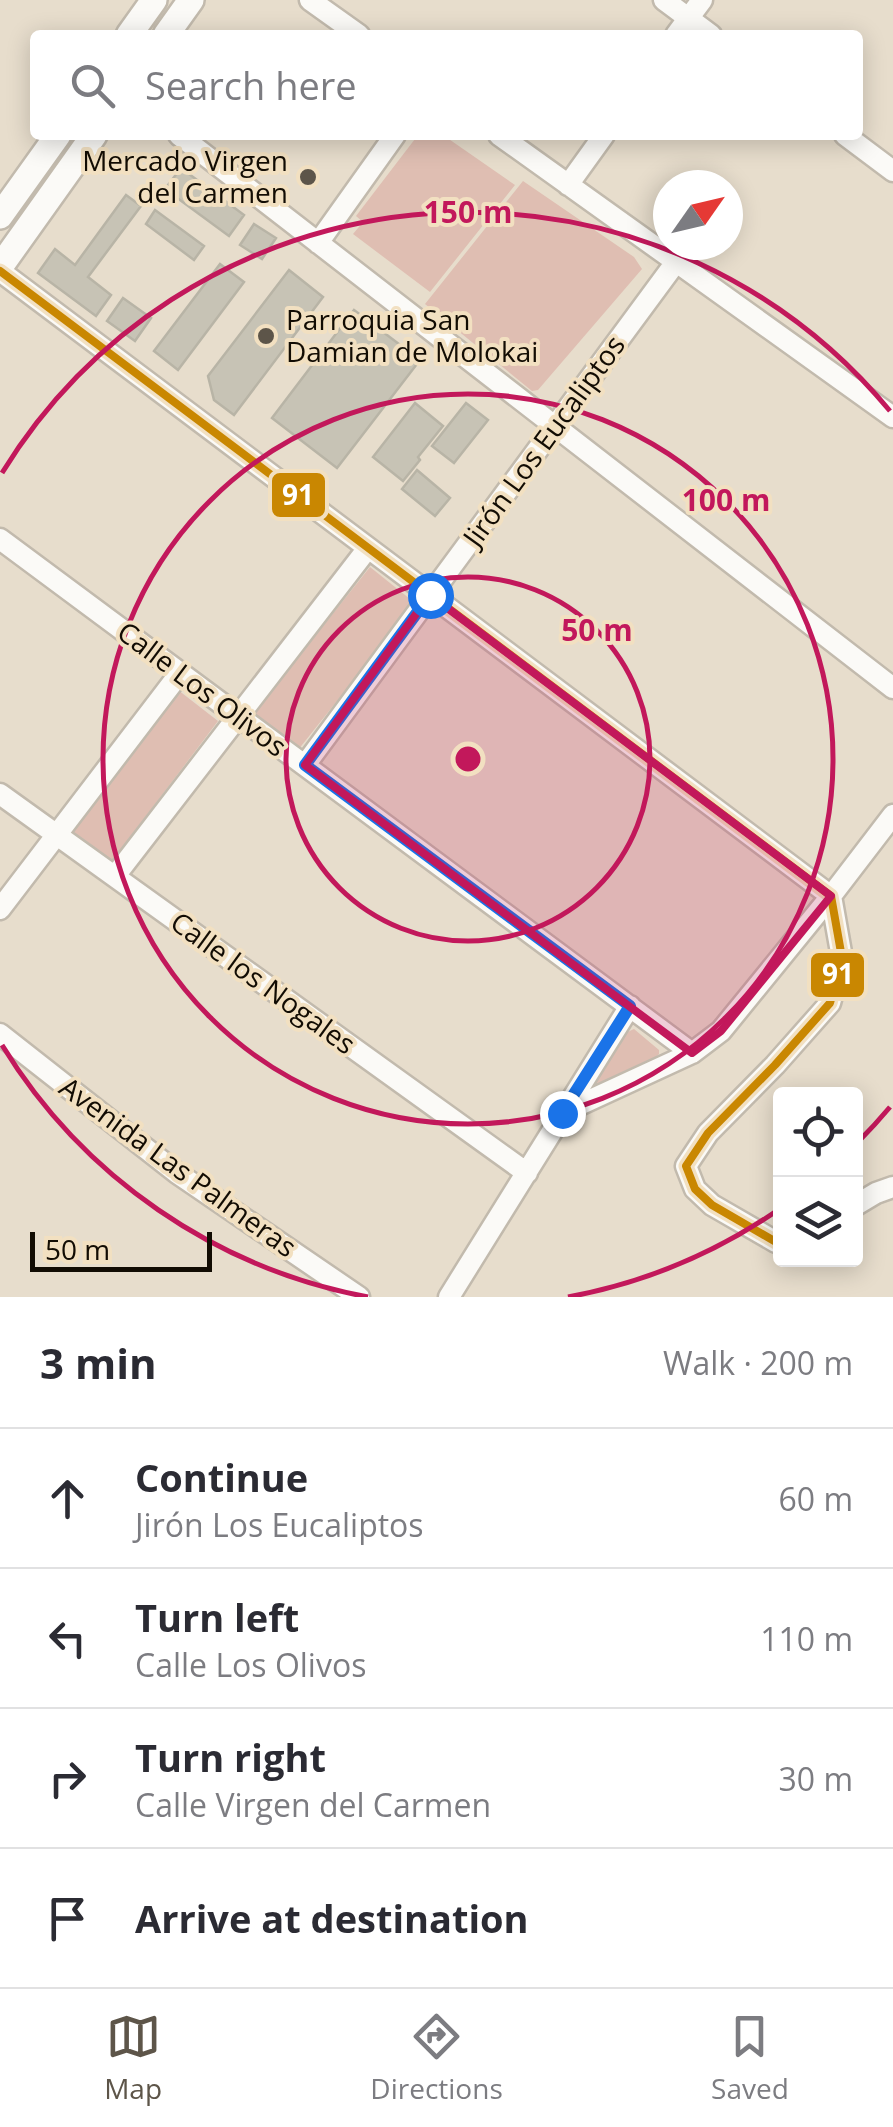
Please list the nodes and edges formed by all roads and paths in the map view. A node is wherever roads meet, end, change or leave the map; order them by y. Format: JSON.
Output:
{"nodes":[{"id":1,"x":154,"y":0,"type":"edge"},
{"id":2,"x":190,"y":0,"type":"edge"},
{"id":3,"x":310,"y":0,"type":"edge"},
{"id":4,"x":664,"y":0,"type":"edge"},
{"id":5,"x":702,"y":0,"type":"edge"},
{"id":6,"x":682,"y":26,"type":"edge"},
{"id":7,"x":133,"y":30,"type":"edge"},
{"id":8,"x":169,"y":30,"type":"edge"},
{"id":9,"x":352,"y":30,"type":"edge"},
{"id":10,"x":54,"y":140,"type":"edge"},
{"id":11,"x":90,"y":140,"type":"edge"},
{"id":12,"x":185,"y":140,"type":"edge"},
{"id":13,"x":391,"y":140,"type":"edge"},
{"id":14,"x":506,"y":140,"type":"edge"},
{"id":15,"x":600,"y":140,"type":"edge"},
{"id":16,"x":851,"y":140,"type":"edge"},
{"id":17,"x":893,"y":172,"type":"edge"},
{"id":18,"x":568,"y":185,"type":"junction"},
{"id":19,"x":0,"y":216,"type":"edge"},
{"id":20,"x":318,"y":243,"type":"junction"},
{"id":21,"x":676,"y":262,"type":"junction"},
{"id":22,"x":0,"y":269,"type":"edge"},
{"id":23,"x":893,"y":417,"type":"edge"},
{"id":24,"x":555,"y":426,"type":"junction"},
{"id":25,"x":0,"y":540,"type":"edge"},
{"id":26,"x":368,"y":548,"type":"junction"},
{"id":27,"x":430,"y":595,"type":"junction"},
{"id":28,"x":180,"y":673,"type":"junction"},
{"id":29,"x":893,"y":688,"type":"edge"},
{"id":30,"x":238,"y":716,"type":"junction"},
{"id":31,"x":305,"y":765,"type":"junction"},
{"id":32,"x":0,"y":794,"type":"edge"},
{"id":33,"x":893,"y":815,"type":"edge"},
{"id":34,"x":56,"y":834,"type":"junction"},
{"id":35,"x":115,"y":876,"type":"junction"},
{"id":36,"x":831,"y":896,"type":"junction"},
{"id":37,"x":0,"y":909,"type":"edge"},
{"id":38,"x":630,"y":1006,"type":"junction"},
{"id":39,"x":0,"y":1034,"type":"edge"},
{"id":40,"x":692,"y":1053,"type":"junction"},
{"id":41,"x":562,"y":1113,"type":"junction"},
{"id":42,"x":526,"y":1173,"type":"junction"},
{"id":43,"x":893,"y":1187,"type":"edge"},
{"id":44,"x":863,"y":1201,"type":"edge"},
{"id":45,"x":773,"y":1240,"type":"edge"},
{"id":46,"x":359,"y":1297,"type":"edge"},
{"id":47,"x":449,"y":1297,"type":"edge"}],
"edges":[{"from":1,"to":7,"type":"street"},
{"from":2,"to":8,"type":"street"},
{"from":3,"to":9,"type":"street"},
{"from":4,"to":6,"type":"street"},
{"from":5,"to":6,"type":"street"},
{"from":10,"to":19,"type":"street"},
{"from":11,"to":22,"type":"street"},
{"from":12,"to":20,"type":"street"},
{"from":13,"to":20,"type":"street"},
{"from":14,"to":18,"type":"street"},
{"from":15,"to":18,"type":"street"},
{"from":16,"to":17,"type":"street"},
{"from":18,"to":21,"type":"street"},
{"from":20,"to":24,"type":"street"},
{"from":21,"to":23,"type":"street"},
{"from":21,"to":24,"type":"street","name":"Jirón Los Eucaliptos"},
{"from":22,"to":26,"type":"street"},
{"from":24,"to":27,"type":"street","name":"Jirón Los Eucaliptos"},
{"from":24,"to":29,"type":"street"},
{"from":25,"to":28,"type":"street","name":"Calle Los Olivos"},
{"from":26,"to":27,"type":"street"},
{"from":26,"to":30,"type":"street"},
{"from":27,"to":31,"type":"street","name":"Jirón Los Eucaliptos"},
{"from":27,"to":36,"type":"street"},
{"from":28,"to":30,"type":"street","name":"Calle Los Olivos"},
{"from":28,"to":34,"type":"street"},
{"from":30,"to":31,"type":"street","name":"Calle Los Olivos"},
{"from":30,"to":35,"type":"street"},
{"from":31,"to":38,"type":"street","name":"Calle Los Olivos"},
{"from":32,"to":34,"type":"street","name":"Calle los Nogales"},
{"from":33,"to":36,"type":"street"},
{"from":34,"to":35,"type":"street","name":"Calle los Nogales"},
{"from":34,"to":37,"type":"street"},
{"from":35,"to":42,"type":"street","name":"Calle los Nogales"},
{"from":36,"to":40,"type":"street"},
{"from":36,"to":45,"type":"street"},
{"from":38,"to":40,"type":"street","name":"Calle Los Olivos"},
{"from":38,"to":41,"type":"street"},
{"from":39,"to":46,"type":"street","name":"Avenida Las Palmeras"},
{"from":40,"to":41,"type":"street"},
{"from":41,"to":42,"type":"street"},
{"from":42,"to":47,"type":"street"},
{"from":43,"to":44,"type":"street"}]}
